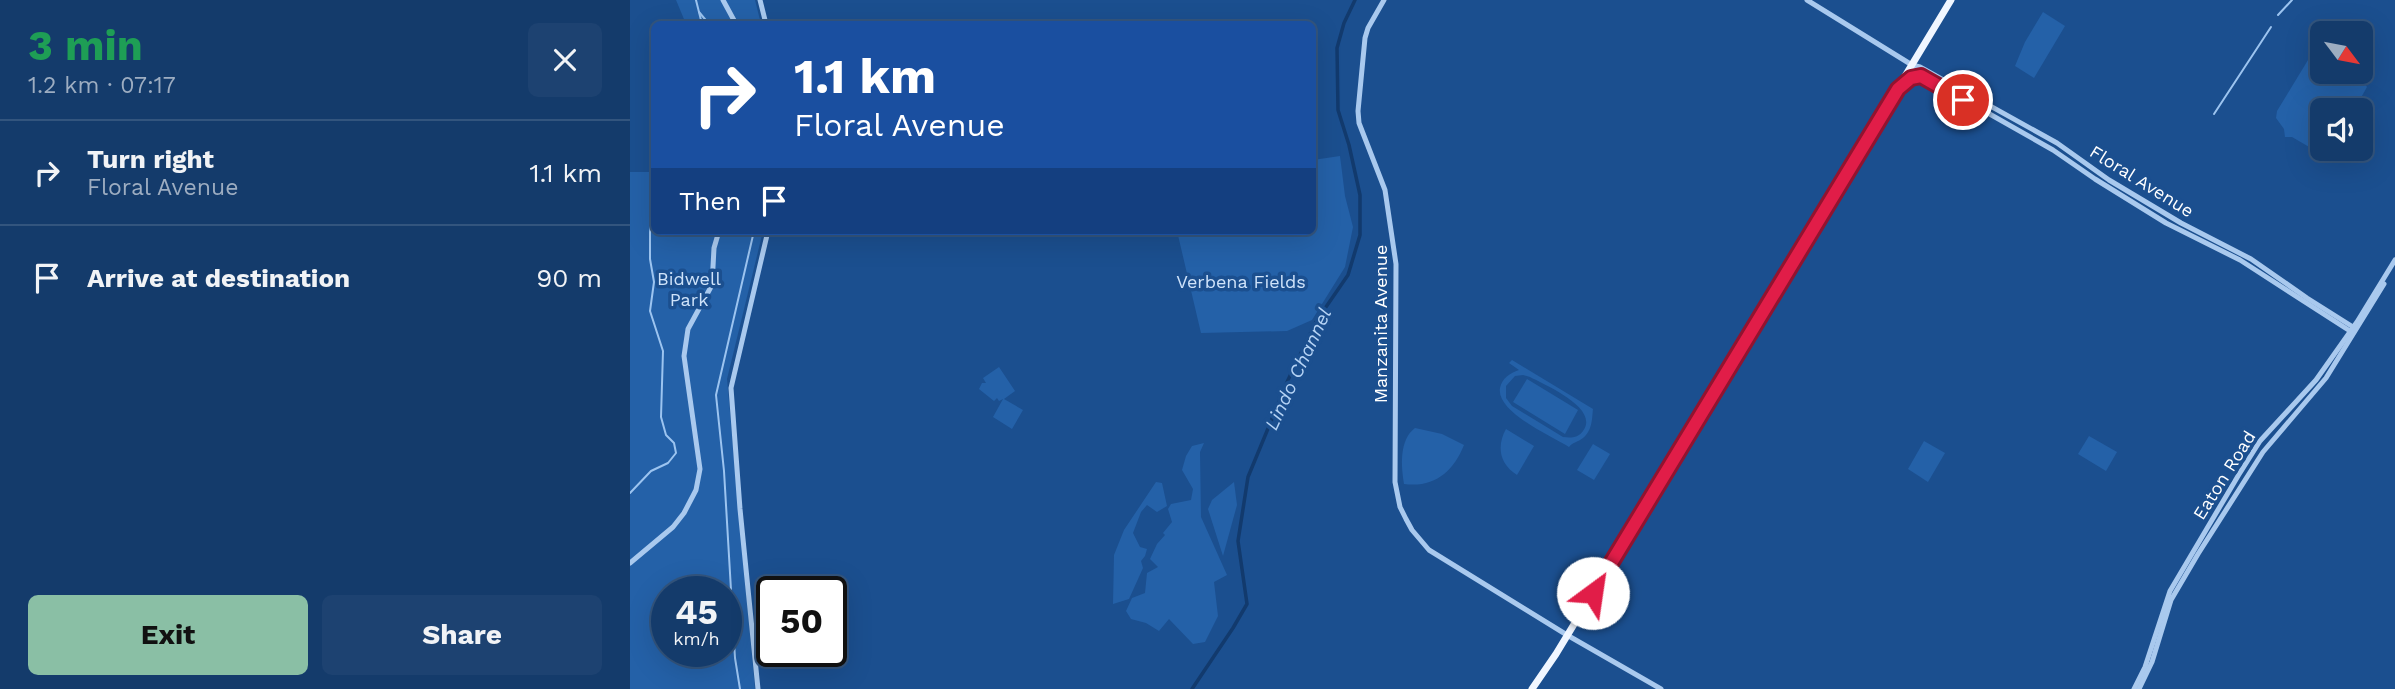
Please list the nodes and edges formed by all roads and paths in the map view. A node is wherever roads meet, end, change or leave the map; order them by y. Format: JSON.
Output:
{"nodes":[{"id":1,"x":723,"y":0,"type":"edge"},
{"id":2,"x":760,"y":0,"type":"edge"},
{"id":3,"x":1807,"y":0,"type":"edge"},
{"id":4,"x":1951,"y":0,"type":"edge"},
{"id":5,"x":1381,"y":1,"type":"edge"},
{"id":6,"x":734,"y":21,"type":"edge"},
{"id":7,"x":765,"y":21,"type":"edge"},
{"id":8,"x":1912,"y":65,"type":"junction"},
{"id":9,"x":1926,"y":78,"type":"junction"},
{"id":10,"x":1898,"y":89,"type":"junction"},
{"id":11,"x":718,"y":235,"type":"edge"},
{"id":12,"x":767,"y":235,"type":"edge"},
{"id":13,"x":2395,"y":260,"type":"edge"},
{"id":14,"x":2395,"y":266,"type":"edge"},
{"id":15,"x":2353,"y":331,"type":"junction"},
{"id":16,"x":630,"y":563,"type":"edge"},
{"id":17,"x":1567,"y":635,"type":"junction"},
{"id":18,"x":758,"y":689,"type":"edge"},
{"id":19,"x":1532,"y":689,"type":"edge"},
{"id":20,"x":1661,"y":689,"type":"edge"},
{"id":21,"x":2134,"y":689,"type":"edge"},
{"id":22,"x":2139,"y":689,"type":"edge"}],
"edges":[{"from":1,"to":6,"type":"street"},
{"from":2,"to":7,"type":"street"},
{"from":3,"to":8,"type":"street","name":"Floral Avenue"},
{"from":4,"to":8,"type":"main road"},
{"from":5,"to":17,"type":"street","name":"Manzanita Avenue"},
{"from":8,"to":9,"type":"street","name":"Floral Avenue"},
{"from":8,"to":10,"type":"main road"},
{"from":8,"to":15,"type":"street","name":"Floral Avenue"},
{"from":9,"to":10,"type":"main road"},
{"from":9,"to":15,"type":"street","name":"Floral Avenue"},
{"from":10,"to":17,"type":"main road"},
{"from":11,"to":16,"type":"street"},
{"from":12,"to":18,"type":"street"},
{"from":13,"to":15,"type":"street","name":"Eaton Road"},
{"from":14,"to":15,"type":"street"},
{"from":15,"to":21,"type":"street","name":"Eaton Road"},
{"from":15,"to":22,"type":"street","name":"Eaton Road"},
{"from":17,"to":19,"type":"main road"},
{"from":17,"to":20,"type":"street"}]}
